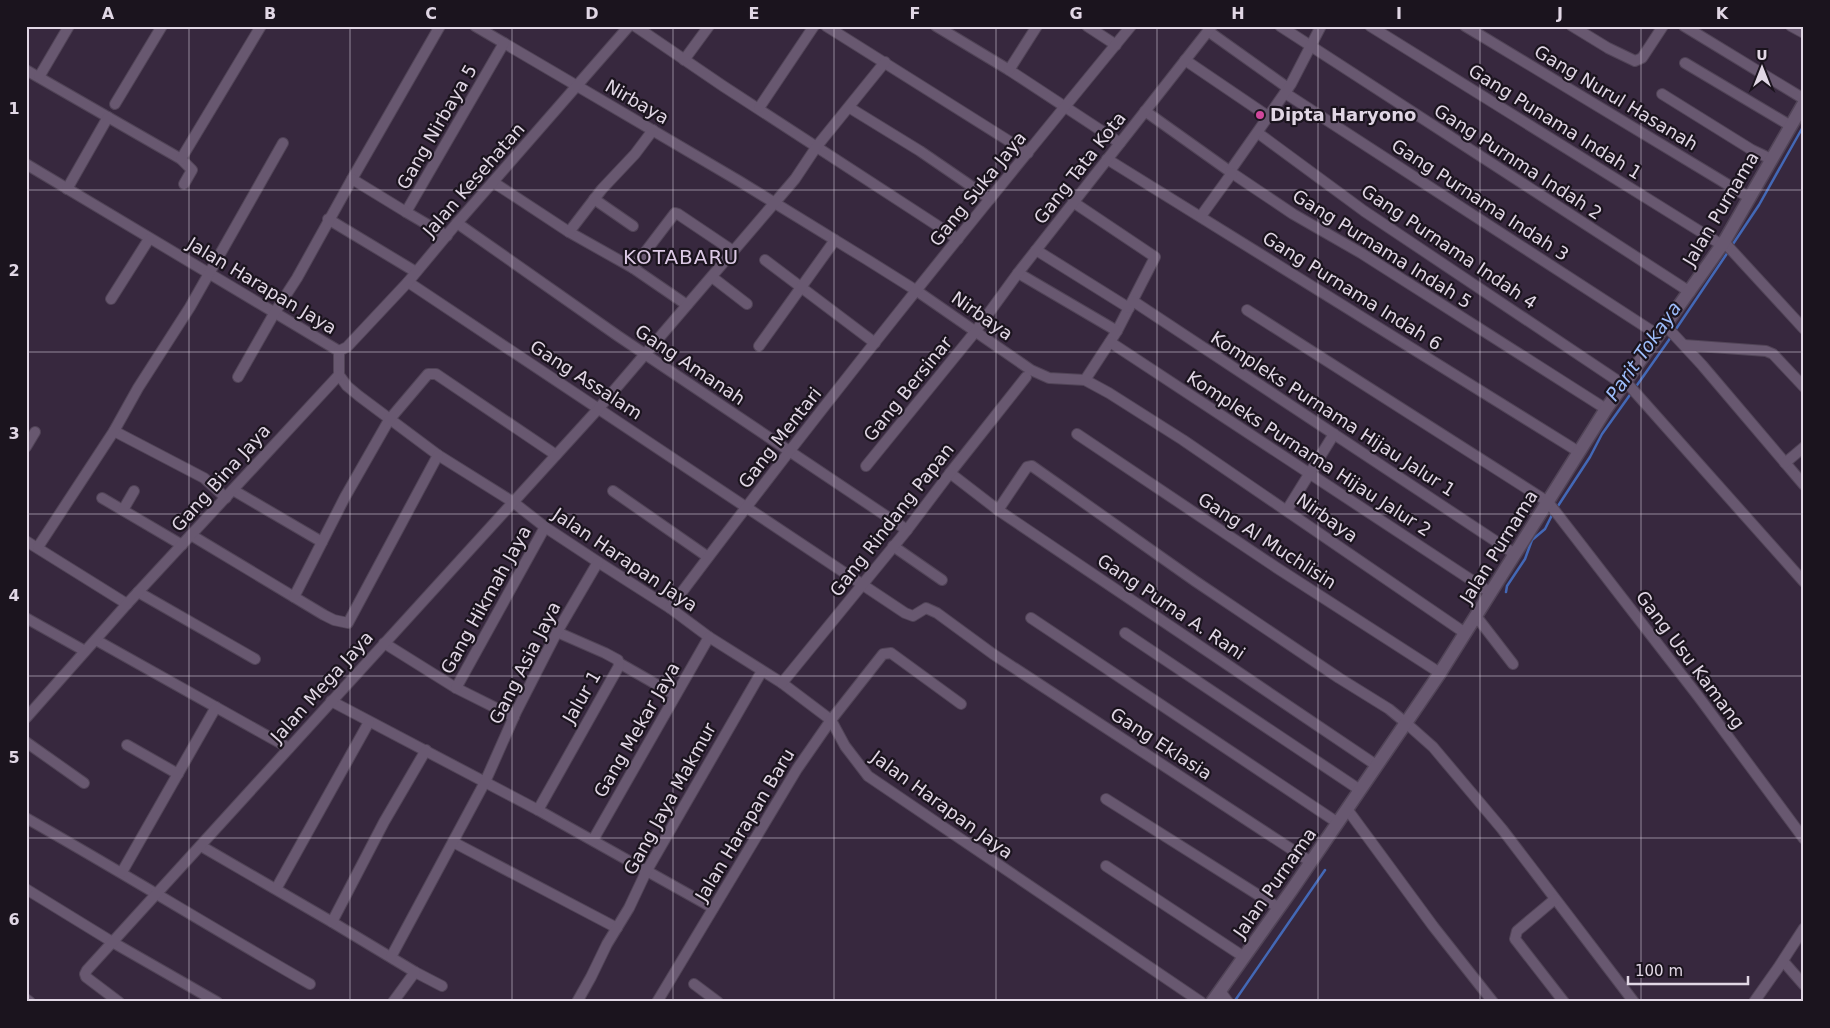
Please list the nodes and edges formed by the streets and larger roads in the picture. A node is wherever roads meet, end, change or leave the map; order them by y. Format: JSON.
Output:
{"nodes":[{"id":1,"x":69,"y":26,"type":"edge"},
{"id":2,"x":162,"y":26,"type":"edge"},
{"id":3,"x":261,"y":26,"type":"edge"},
{"id":4,"x":440,"y":26,"type":"edge"},
{"id":5,"x":475,"y":26,"type":"edge"},
{"id":6,"x":709,"y":26,"type":"edge"},
{"id":7,"x":814,"y":26,"type":"edge"},
{"id":8,"x":826,"y":26,"type":"edge"},
{"id":9,"x":1037,"y":26,"type":"edge"},
{"id":10,"x":1087,"y":26,"type":"edge"},
{"id":11,"x":1131,"y":26,"type":"edge"},
{"id":12,"x":1280,"y":26,"type":"edge"},
{"id":13,"x":1321,"y":26,"type":"edge"},
{"id":14,"x":1370,"y":26,"type":"edge"},
{"id":15,"x":1465,"y":26,"type":"edge"},
{"id":16,"x":1572,"y":26,"type":"edge"},
{"id":17,"x":1663,"y":26,"type":"edge"},
{"id":18,"x":1684,"y":26,"type":"edge"},
{"id":19,"x":1792,"y":26,"type":"edge"},
{"id":20,"x":629,"y":27,"type":"edge"},
{"id":21,"x":943,"y":28,"type":"edge"},
{"id":22,"x":1210,"y":29,"type":"edge"},
{"id":23,"x":1804,"y":33,"type":"edge"},
{"id":24,"x":504,"y":43,"type":"junction"},
{"id":25,"x":1116,"y":45,"type":"junction"},
{"id":26,"x":1310,"y":47,"type":"junction"},
{"id":27,"x":684,"y":60,"type":"junction"},
{"id":28,"x":1185,"y":60,"type":"junction"},
{"id":29,"x":885,"y":62,"type":"junction"},
{"id":30,"x":1685,"y":63,"type":"dead end"},
{"id":31,"x":26,"y":70,"type":"edge"},
{"id":32,"x":1009,"y":70,"type":"junction"},
{"id":33,"x":39,"y":77,"type":"junction"},
{"id":34,"x":578,"y":86,"type":"junction"},
{"id":35,"x":1286,"y":91,"type":"junction"},
{"id":36,"x":1662,"y":94,"type":"dead end"},
{"id":37,"x":115,"y":104,"type":"dead end"},
{"id":38,"x":1803,"y":106,"type":"edge"},
{"id":39,"x":1065,"y":107,"type":"junction"},
{"id":40,"x":759,"y":108,"type":"junction"},
{"id":41,"x":850,"y":108,"type":"junction"},
{"id":42,"x":1145,"y":111,"type":"junction"},
{"id":43,"x":1269,"y":116,"type":"junction"},
{"id":44,"x":108,"y":117,"type":"junction"},
{"id":45,"x":1791,"y":126,"type":"junction"},
{"id":46,"x":653,"y":130,"type":"junction"},
{"id":47,"x":1258,"y":134,"type":"junction"},
{"id":48,"x":283,"y":143,"type":"dead end"},
{"id":49,"x":1120,"y":143,"type":"junction"},
{"id":50,"x":817,"y":146,"type":"junction"},
{"id":51,"x":1028,"y":152,"type":"junction"},
{"id":52,"x":181,"y":159,"type":"junction"},
{"id":53,"x":1107,"y":159,"type":"junction"},
{"id":54,"x":1771,"y":159,"type":"junction"},
{"id":55,"x":26,"y":164,"type":"edge"},
{"id":56,"x":1231,"y":172,"type":"junction"},
{"id":57,"x":352,"y":179,"type":"junction"},
{"id":58,"x":493,"y":182,"type":"junction"},
{"id":59,"x":184,"y":184,"type":"dead end"},
{"id":60,"x":67,"y":189,"type":"junction"},
{"id":61,"x":1750,"y":198,"type":"junction"},
{"id":62,"x":594,"y":199,"type":"junction"},
{"id":63,"x":990,"y":199,"type":"junction"},
{"id":64,"x":1073,"y":202,"type":"junction"},
{"id":65,"x":774,"y":203,"type":"junction"},
{"id":66,"x":406,"y":212,"type":"junction"},
{"id":67,"x":1200,"y":216,"type":"junction"},
{"id":68,"x":328,"y":219,"type":"junction"},
{"id":69,"x":457,"y":223,"type":"junction"},
{"id":70,"x":633,"y":226,"type":"dead end"},
{"id":71,"x":568,"y":232,"type":"junction"},
{"id":72,"x":447,"y":236,"type":"junction"},
{"id":73,"x":150,"y":239,"type":"junction"},
{"id":74,"x":958,"y":239,"type":"junction"},
{"id":75,"x":835,"y":240,"type":"junction"},
{"id":76,"x":1727,"y":246,"type":"junction"},
{"id":77,"x":732,"y":250,"type":"junction"},
{"id":78,"x":1036,"y":250,"type":"junction"},
{"id":79,"x":765,"y":260,"type":"dead end"},
{"id":80,"x":633,"y":268,"type":"junction"},
{"id":81,"x":416,"y":272,"type":"junction"},
{"id":82,"x":1018,"y":273,"type":"junction"},
{"id":83,"x":209,"y":274,"type":"junction"},
{"id":84,"x":712,"y":277,"type":"junction"},
{"id":85,"x":408,"y":282,"type":"junction"},
{"id":86,"x":801,"y":287,"type":"junction"},
{"id":87,"x":917,"y":291,"type":"junction"},
{"id":88,"x":1690,"y":292,"type":"junction"},
{"id":89,"x":111,"y":299,"type":"dead end"},
{"id":90,"x":747,"y":304,"type":"dead end"},
{"id":91,"x":686,"y":305,"type":"junction"},
{"id":92,"x":1131,"y":305,"type":"junction"},
{"id":93,"x":1247,"y":310,"type":"dead end"},
{"id":94,"x":275,"y":312,"type":"junction"},
{"id":95,"x":1804,"y":329,"type":"edge"},
{"id":96,"x":1117,"y":331,"type":"junction"},
{"id":97,"x":975,"y":332,"type":"junction"},
{"id":98,"x":1671,"y":335,"type":"junction"},
{"id":99,"x":1110,"y":342,"type":"junction"},
{"id":100,"x":875,"y":344,"type":"junction"},
{"id":101,"x":759,"y":346,"type":"dead end"},
{"id":102,"x":339,"y":351,"type":"junction"},
{"id":103,"x":644,"y":354,"type":"junction"},
{"id":104,"x":1028,"y":374,"type":"junction"},
{"id":105,"x":339,"y":375,"type":"junction"},
{"id":106,"x":238,"y":377,"type":"dead end"},
{"id":107,"x":1085,"y":380,"type":"junction"},
{"id":108,"x":1630,"y":387,"type":"junction"},
{"id":109,"x":1804,"y":387,"type":"edge"},
{"id":110,"x":599,"y":408,"type":"junction"},
{"id":111,"x":1606,"y":409,"type":"junction"},
{"id":112,"x":389,"y":420,"type":"junction"},
{"id":113,"x":114,"y":431,"type":"junction"},
{"id":114,"x":35,"y":432,"type":"dead end"},
{"id":115,"x":1078,"y":434,"type":"dead end"},
{"id":116,"x":1334,"y":434,"type":"junction"},
{"id":117,"x":26,"y":447,"type":"edge"},
{"id":118,"x":1804,"y":447,"type":"edge"},
{"id":119,"x":789,"y":452,"type":"junction"},
{"id":120,"x":1579,"y":452,"type":"junction"},
{"id":121,"x":438,"y":455,"type":"junction"},
{"id":122,"x":556,"y":455,"type":"junction"},
{"id":123,"x":1785,"y":463,"type":"junction"},
{"id":124,"x":866,"y":466,"type":"dead end"},
{"id":125,"x":950,"y":472,"type":"junction"},
{"id":126,"x":1310,"y":474,"type":"junction"},
{"id":127,"x":1804,"y":485,"type":"edge"},
{"id":128,"x":134,"y":491,"type":"dead end"},
{"id":129,"x":613,"y":491,"type":"dead end"},
{"id":130,"x":230,"y":494,"type":"junction"},
{"id":131,"x":102,"y":498,"type":"dead end"},
{"id":132,"x":513,"y":502,"type":"junction"},
{"id":133,"x":746,"y":506,"type":"junction"},
{"id":134,"x":1553,"y":508,"type":"junction"},
{"id":135,"x":123,"y":510,"type":"junction"},
{"id":136,"x":998,"y":510,"type":"junction"},
{"id":137,"x":1287,"y":510,"type":"junction"},
{"id":138,"x":546,"y":527,"type":"junction"},
{"id":139,"x":907,"y":530,"type":"junction"},
{"id":140,"x":191,"y":535,"type":"junction"},
{"id":141,"x":26,"y":541,"type":"edge"},
{"id":142,"x":322,"y":542,"type":"junction"},
{"id":143,"x":182,"y":544,"type":"junction"},
{"id":144,"x":893,"y":546,"type":"junction"},
{"id":145,"x":38,"y":547,"type":"junction"},
{"id":146,"x":1515,"y":554,"type":"junction"},
{"id":147,"x":708,"y":557,"type":"junction"},
{"id":148,"x":598,"y":562,"type":"junction"},
{"id":149,"x":942,"y":580,"type":"dead end"},
{"id":150,"x":1804,"y":582,"type":"edge"},
{"id":151,"x":862,"y":584,"type":"junction"},
{"id":152,"x":138,"y":592,"type":"junction"},
{"id":153,"x":1491,"y":593,"type":"junction"},
{"id":154,"x":294,"y":597,"type":"junction"},
{"id":155,"x":127,"y":604,"type":"junction"},
{"id":156,"x":670,"y":608,"type":"junction"},
{"id":157,"x":1476,"y":616,"type":"junction"},
{"id":158,"x":26,"y":618,"type":"edge"},
{"id":159,"x":1031,"y":618,"type":"dead end"},
{"id":160,"x":557,"y":632,"type":"junction"},
{"id":161,"x":1125,"y":633,"type":"dead end"},
{"id":162,"x":1465,"y":633,"type":"junction"},
{"id":163,"x":709,"y":637,"type":"junction"},
{"id":164,"x":96,"y":640,"type":"junction"},
{"id":165,"x":384,"y":644,"type":"junction"},
{"id":166,"x":85,"y":651,"type":"junction"},
{"id":167,"x":255,"y":659,"type":"dead end"},
{"id":168,"x":619,"y":663,"type":"junction"},
{"id":169,"x":1513,"y":664,"type":"dead end"},
{"id":170,"x":762,"y":671,"type":"junction"},
{"id":171,"x":1440,"y":673,"type":"junction"},
{"id":172,"x":782,"y":683,"type":"junction"},
{"id":173,"x":456,"y":688,"type":"junction"},
{"id":174,"x":675,"y":695,"type":"junction"},
{"id":175,"x":331,"y":701,"type":"junction"},
{"id":176,"x":961,"y":704,"type":"dead end"},
{"id":177,"x":216,"y":707,"type":"junction"},
{"id":178,"x":514,"y":717,"type":"junction"},
{"id":179,"x":26,"y":718,"type":"edge"},
{"id":180,"x":830,"y":720,"type":"junction"},
{"id":181,"x":370,"y":722,"type":"junction"},
{"id":182,"x":1406,"y":723,"type":"junction"},
{"id":183,"x":26,"y":742,"type":"edge"},
{"id":184,"x":127,"y":745,"type":"dead end"},
{"id":185,"x":289,"y":748,"type":"junction"},
{"id":186,"x":426,"y":750,"type":"junction"},
{"id":187,"x":1376,"y":765,"type":"junction"},
{"id":188,"x":178,"y":774,"type":"junction"},
{"id":189,"x":485,"y":782,"type":"junction"},
{"id":190,"x":84,"y":783,"type":"dead end"},
{"id":191,"x":1360,"y":790,"type":"junction"},
{"id":192,"x":1106,"y":799,"type":"dead end"},
{"id":193,"x":1347,"y":809,"type":"junction"},
{"id":194,"x":538,"y":810,"type":"junction"},
{"id":195,"x":26,"y":818,"type":"edge"},
{"id":196,"x":1338,"y":823,"type":"junction"},
{"id":197,"x":1804,"y":839,"type":"edge"},
{"id":198,"x":593,"y":840,"type":"junction"},
{"id":199,"x":453,"y":842,"type":"junction"},
{"id":200,"x":200,"y":846,"type":"junction"},
{"id":201,"x":1311,"y":862,"type":"junction"},
{"id":202,"x":1106,"y":866,"type":"dead end"},
{"id":203,"x":122,"y":872,"type":"junction"},
{"id":204,"x":646,"y":872,"type":"junction"},
{"id":205,"x":276,"y":888,"type":"junction"},
{"id":206,"x":26,"y":889,"type":"edge"},
{"id":207,"x":156,"y":893,"type":"junction"},
{"id":208,"x":1555,"y":899,"type":"junction"},
{"id":209,"x":713,"y":908,"type":"junction"},
{"id":210,"x":1279,"y":908,"type":"junction"},
{"id":211,"x":332,"y":922,"type":"junction"},
{"id":212,"x":617,"y":928,"type":"junction"},
{"id":213,"x":1804,"y":928,"type":"edge"},
{"id":214,"x":114,"y":943,"type":"junction"},
{"id":215,"x":392,"y":957,"type":"junction"},
{"id":216,"x":1244,"y":957,"type":"junction"},
{"id":217,"x":1783,"y":961,"type":"junction"},
{"id":218,"x":415,"y":972,"type":"junction"},
{"id":219,"x":310,"y":984,"type":"dead end"},
{"id":220,"x":694,"y":984,"type":"dead end"},
{"id":221,"x":442,"y":986,"type":"dead end"},
{"id":222,"x":1804,"y":986,"type":"edge"},
{"id":223,"x":1220,"y":991,"type":"junction"},
{"id":224,"x":26,"y":999,"type":"edge"},
{"id":225,"x":30,"y":1002,"type":"edge"},
{"id":226,"x":119,"y":1002,"type":"edge"},
{"id":227,"x":217,"y":1002,"type":"edge"},
{"id":228,"x":393,"y":1002,"type":"edge"},
{"id":229,"x":577,"y":1002,"type":"edge"},
{"id":230,"x":657,"y":1002,"type":"edge"},
{"id":231,"x":718,"y":1002,"type":"edge"},
{"id":232,"x":1200,"y":1002,"type":"edge"},
{"id":233,"x":1212,"y":1002,"type":"edge"},
{"id":234,"x":1228,"y":1002,"type":"edge"},
{"id":235,"x":1493,"y":1002,"type":"edge"},
{"id":236,"x":1564,"y":1002,"type":"edge"},
{"id":237,"x":1634,"y":1002,"type":"edge"},
{"id":238,"x":1754,"y":1002,"type":"edge"}],
"edges":[{"from":1,"to":33,"type":"street"},
{"from":2,"to":37,"type":"street"},
{"from":3,"to":52,"type":"street"},
{"from":4,"to":57,"type":"street"},
{"from":5,"to":24,"type":"street","name":"Nirbaya"},
{"from":6,"to":27,"type":"street"},
{"from":7,"to":40,"type":"street"},
{"from":8,"to":29,"type":"street"},
{"from":9,"to":32,"type":"street"},
{"from":10,"to":25,"type":"street"},
{"from":11,"to":25,"type":"street","name":"Gang Suka Jaya"},
{"from":12,"to":26,"type":"street","name":"Gang Purnma Indah 2"},
{"from":13,"to":26,"type":"street"},
{"from":14,"to":76,"type":"street","name":"Gang Punama Indah 1"},
{"from":15,"to":61,"type":"street","name":"Gang Nurul Hasanah"},
{"from":16,"to":17,"type":"street"},
{"from":18,"to":38,"type":"street"},
{"from":19,"to":23,"type":"street"},
{"from":20,"to":27,"type":"street"},
{"from":20,"to":34,"type":"street","name":"Jalan Kesehatan"},
{"from":21,"to":32,"type":"street"},
{"from":22,"to":28,"type":"street","name":"Gang Tata Kota"},
{"from":22,"to":35,"type":"street","name":"Gang Purnama Indah 3"},
{"from":24,"to":34,"type":"street","name":"Nirbaya"},
{"from":24,"to":66,"type":"street","name":"Gang Nirbaya 5"},
{"from":25,"to":39,"type":"street","name":"Gang Suka Jaya"},
{"from":26,"to":35,"type":"street"},
{"from":26,"to":88,"type":"street","name":"Gang Purnma Indah 2"},
{"from":27,"to":40,"type":"street"},
{"from":28,"to":42,"type":"street","name":"Gang Tata Kota"},
{"from":28,"to":43,"type":"street"},
{"from":29,"to":41,"type":"street","name":"Jalan Mega Jaya"},
{"from":29,"to":51,"type":"street"},
{"from":30,"to":45,"type":"street"},
{"from":31,"to":33,"type":"street"},
{"from":32,"to":39,"type":"street"},
{"from":33,"to":44,"type":"street"},
{"from":34,"to":46,"type":"street","name":"Nirbaya"},
{"from":34,"to":58,"type":"street","name":"Jalan Kesehatan"},
{"from":35,"to":43,"type":"street"},
{"from":35,"to":98,"type":"street","name":"Gang Purnama Indah 3"},
{"from":36,"to":54,"type":"street"},
{"from":38,"to":45,"type":"street","name":"Jalan Purnama"},
{"from":39,"to":49,"type":"street"},
{"from":39,"to":51,"type":"street","name":"Gang Suka Jaya"},
{"from":40,"to":50,"type":"street"},
{"from":41,"to":50,"type":"street","name":"Jalan Mega Jaya"},
{"from":41,"to":63,"type":"street"},
{"from":42,"to":49,"type":"street","name":"Gang Tata Kota"},
{"from":42,"to":56,"type":"street","name":"Gang Purnama Indah 5"},
{"from":43,"to":47,"type":"street"},
{"from":44,"to":52,"type":"street"},
{"from":44,"to":60,"type":"street"},
{"from":45,"to":54,"type":"street","name":"Jalan Purnama"},
{"from":46,"to":62,"type":"street"},
{"from":46,"to":65,"type":"street","name":"Nirbaya"},
{"from":47,"to":56,"type":"street"},
{"from":47,"to":108,"type":"street","name":"Gang Purnama Indah 4"},
{"from":48,"to":83,"type":"street"},
{"from":49,"to":53,"type":"street","name":"Gang Tata Kota"},
{"from":50,"to":65,"type":"street","name":"Jalan Mega Jaya"},
{"from":50,"to":74,"type":"street"},
{"from":51,"to":63,"type":"street","name":"Gang Suka Jaya"},
{"from":52,"to":59,"type":"street"},
{"from":53,"to":64,"type":"street","name":"Gang Tata Kota"},
{"from":53,"to":67,"type":"street","name":"Gang Purnama Indah 6"},
{"from":54,"to":61,"type":"street","name":"Jalan Purnama"},
{"from":55,"to":60,"type":"street","name":"Jalan Harapan Jaya"},
{"from":56,"to":67,"type":"street"},
{"from":56,"to":111,"type":"street","name":"Gang Purnama Indah 5"},
{"from":57,"to":66,"type":"street"},
{"from":57,"to":68,"type":"street"},
{"from":58,"to":69,"type":"street","name":"Jalan Kesehatan"},
{"from":58,"to":71,"type":"street"},
{"from":60,"to":73,"type":"street","name":"Jalan Harapan Jaya"},
{"from":61,"to":76,"type":"street","name":"Jalan Purnama"},
{"from":62,"to":70,"type":"street"},
{"from":62,"to":71,"type":"street"},
{"from":63,"to":74,"type":"street","name":"Gang Suka Jaya"},
{"from":64,"to":78,"type":"street","name":"Gang Tata Kota"},
{"from":64,"to":92,"type":"street"},
{"from":65,"to":75,"type":"street","name":"Nirbaya"},
{"from":65,"to":77,"type":"street","name":"Jalan Mega Jaya"},
{"from":66,"to":72,"type":"street","name":"Gang Nirbaya 5"},
{"from":67,"to":120,"type":"street","name":"Gang Purnama Indah 6"},
{"from":68,"to":81,"type":"street"},
{"from":68,"to":94,"type":"street"},
{"from":69,"to":72,"type":"street","name":"Jalan Kesehatan"},
{"from":69,"to":103,"type":"street","name":"Gang Amanah"},
{"from":71,"to":80,"type":"street"},
{"from":72,"to":81,"type":"street","name":"Jalan Kesehatan"},
{"from":73,"to":83,"type":"street","name":"Jalan Harapan Jaya"},
{"from":73,"to":89,"type":"street"},
{"from":74,"to":87,"type":"street","name":"Gang Suka Jaya"},
{"from":75,"to":86,"type":"street"},
{"from":75,"to":87,"type":"street","name":"Nirbaya"},
{"from":76,"to":88,"type":"street","name":"Jalan Purnama"},
{"from":76,"to":95,"type":"street","name":"Gang Punama Indah 1"},
{"from":77,"to":80,"type":"street"},
{"from":77,"to":84,"type":"street","name":"Jalan Mega Jaya"},
{"from":78,"to":82,"type":"street","name":"Gang Tata Kota"},
{"from":78,"to":92,"type":"street","name":"Kompleks Purnama Hijau Jalur 1"},
{"from":79,"to":86,"type":"street"},
{"from":80,"to":91,"type":"street"},
{"from":81,"to":85,"type":"street","name":"Jalan Kesehatan"},
{"from":82,"to":96,"type":"street"},
{"from":82,"to":97,"type":"street","name":"Gang Tata Kota"},
{"from":83,"to":94,"type":"street","name":"Jalan Harapan Jaya"},
{"from":83,"to":113,"type":"street"},
{"from":84,"to":90,"type":"street"},
{"from":84,"to":91,"type":"street","name":"Jalan Mega Jaya"},
{"from":85,"to":102,"type":"street","name":"Jalan Kesehatan"},
{"from":85,"to":110,"type":"street","name":"Gang Assalam"},
{"from":86,"to":100,"type":"street"},
{"from":86,"to":101,"type":"street"},
{"from":87,"to":97,"type":"street","name":"Nirbaya"},
{"from":87,"to":100,"type":"street","name":"Gang Mentari"},
{"from":88,"to":98,"type":"street","name":"Jalan Purnama"},
{"from":91,"to":103,"type":"street","name":"Jalan Mega Jaya"},
{"from":92,"to":96,"type":"street"},
{"from":92,"to":116,"type":"street","name":"Kompleks Purnama Hijau Jalur 1"},
{"from":93,"to":134,"type":"street"},
{"from":94,"to":102,"type":"street","name":"Jalan Harapan Jaya"},
{"from":94,"to":106,"type":"street"},
{"from":96,"to":99,"type":"street"},
{"from":97,"to":104,"type":"street","name":"Nirbaya"},
{"from":97,"to":124,"type":"street","name":"Gang Bersinar"},
{"from":98,"to":108,"type":"street","name":"Jalan Purnama"},
{"from":98,"to":109,"type":"street"},
{"from":98,"to":123,"type":"street"},
{"from":99,"to":107,"type":"street"},
{"from":99,"to":126,"type":"street","name":"Kompleks Purnama Hijau Jalur 2"},
{"from":100,"to":119,"type":"street","name":"Gang Mentari"},
{"from":102,"to":105,"type":"street","name":"Jalan Harapan Jaya"},
{"from":103,"to":110,"type":"street","name":"Jalan Mega Jaya"},
{"from":103,"to":119,"type":"street","name":"Gang Amanah"},
{"from":104,"to":107,"type":"street","name":"Nirbaya"},
{"from":104,"to":125,"type":"street","name":"Gang Rindang Papan"},
{"from":105,"to":112,"type":"street","name":"Jalan Harapan Jaya"},
{"from":105,"to":130,"type":"street","name":"Gang Bina Jaya"},
{"from":107,"to":137,"type":"street","name":"Nirbaya"},
{"from":108,"to":111,"type":"street","name":"Jalan Purnama"},
{"from":108,"to":150,"type":"street","name":"Gang Purnama Indah 4"},
{"from":110,"to":122,"type":"street","name":"Jalan Mega Jaya"},
{"from":110,"to":133,"type":"street","name":"Gang Assalam"},
{"from":111,"to":120,"type":"street","name":"Jalan Purnama"},
{"from":112,"to":121,"type":"street","name":"Jalan Harapan Jaya"},
{"from":112,"to":122,"type":"street"},
{"from":112,"to":142,"type":"street"},
{"from":113,"to":130,"type":"street"},
{"from":113,"to":145,"type":"street"},
{"from":114,"to":117,"type":"street"},
{"from":115,"to":171,"type":"street","name":"Gang Al Muchlisin"},
{"from":116,"to":126,"type":"street"},
{"from":116,"to":146,"type":"street","name":"Kompleks Purnama Hijau Jalur 1"},
{"from":118,"to":123,"type":"street"},
{"from":119,"to":133,"type":"street","name":"Gang Mentari"},
{"from":119,"to":139,"type":"street","name":"Gang Amanah"},
{"from":120,"to":134,"type":"street","name":"Jalan Purnama"},
{"from":121,"to":132,"type":"street","name":"Jalan Harapan Jaya"},
{"from":121,"to":154,"type":"street"},
{"from":122,"to":132,"type":"street","name":"Jalan Mega Jaya"},
{"from":123,"to":127,"type":"street"},
{"from":125,"to":136,"type":"street","name":"Gang Purna A. Rani"},
{"from":125,"to":139,"type":"street","name":"Gang Rindang Papan"},
{"from":126,"to":137,"type":"street"},
{"from":126,"to":153,"type":"street","name":"Kompleks Purnama Hijau Jalur 2"},
{"from":128,"to":135,"type":"street"},
{"from":129,"to":147,"type":"street"},
{"from":130,"to":140,"type":"street","name":"Gang Bina Jaya"},
{"from":130,"to":142,"type":"street"},
{"from":131,"to":135,"type":"street"},
{"from":132,"to":138,"type":"street","name":"Jalan Harapan Jaya"},
{"from":132,"to":165,"type":"street","name":"Jalan Mega Jaya"},
{"from":133,"to":147,"type":"street","name":"Gang Mentari"},
{"from":133,"to":151,"type":"street","name":"Gang Assalam"},
{"from":134,"to":146,"type":"street","name":"Jalan Purnama"},
{"from":134,"to":197,"type":"street","name":"Gang Usu Kamang"},
{"from":135,"to":143,"type":"street"},
{"from":136,"to":182,"type":"street"},
{"from":136,"to":187,"type":"street","name":"Gang Purna A. Rani"},
{"from":137,"to":162,"type":"street","name":"Nirbaya"},
{"from":138,"to":148,"type":"street","name":"Jalan Harapan Jaya"},
{"from":138,"to":173,"type":"street","name":"Gang Hikmah Jaya"},
{"from":139,"to":144,"type":"street","name":"Gang Rindang Papan"},
{"from":140,"to":143,"type":"street","name":"Gang Bina Jaya"},
{"from":140,"to":154,"type":"street"},
{"from":141,"to":145,"type":"street"},
{"from":142,"to":154,"type":"street"},
{"from":143,"to":152,"type":"street","name":"Gang Bina Jaya"},
{"from":144,"to":149,"type":"street"},
{"from":144,"to":151,"type":"street","name":"Gang Rindang Papan"},
{"from":145,"to":155,"type":"street"},
{"from":146,"to":153,"type":"street","name":"Jalan Purnama"},
{"from":147,"to":156,"type":"street","name":"Gang Mentari"},
{"from":148,"to":156,"type":"street","name":"Jalan Harapan Jaya"},
{"from":148,"to":160,"type":"street","name":"Gang Asia Jaya"},
{"from":151,"to":172,"type":"street","name":"Gang Rindang Papan"},
{"from":151,"to":201,"type":"street","name":"Gang Eklasia"},
{"from":152,"to":155,"type":"street","name":"Gang Bina Jaya"},
{"from":152,"to":167,"type":"street"},
{"from":153,"to":157,"type":"street","name":"Jalan Purnama"},
{"from":155,"to":164,"type":"street","name":"Gang Bina Jaya"},
{"from":156,"to":163,"type":"street","name":"Jalan Harapan Jaya"},
{"from":157,"to":162,"type":"street","name":"Jalan Purnama"},
{"from":157,"to":169,"type":"street"},
{"from":158,"to":166,"type":"street"},
{"from":159,"to":196,"type":"street"},
{"from":160,"to":168,"type":"street","name":"Jalur 1"},
{"from":160,"to":178,"type":"street","name":"Gang Asia Jaya"},
{"from":161,"to":191,"type":"street"},
{"from":162,"to":171,"type":"street","name":"Jalan Purnama"},
{"from":163,"to":170,"type":"street","name":"Jalan Harapan Jaya"},
{"from":163,"to":174,"type":"street","name":"Gang Mekar Jaya"},
{"from":164,"to":166,"type":"street","name":"Gang Bina Jaya"},
{"from":164,"to":177,"type":"street"},
{"from":165,"to":173,"type":"street"},
{"from":165,"to":175,"type":"street","name":"Jalan Mega Jaya"},
{"from":166,"to":179,"type":"street","name":"Gang Bina Jaya"},
{"from":168,"to":174,"type":"street"},
{"from":168,"to":194,"type":"street","name":"Jalur 1"},
{"from":170,"to":172,"type":"street","name":"Jalan Harapan Jaya"},
{"from":170,"to":204,"type":"street","name":"Gang Jaya Makmur"},
{"from":171,"to":182,"type":"street","name":"Jalan Purnama"},
{"from":172,"to":180,"type":"street","name":"Jalan Harapan Jaya"},
{"from":173,"to":178,"type":"street"},
{"from":174,"to":198,"type":"street","name":"Gang Mekar Jaya"},
{"from":175,"to":181,"type":"street"},
{"from":175,"to":185,"type":"street","name":"Jalan Mega Jaya"},
{"from":176,"to":180,"type":"street","name":"Jalan Harapan Baru"},
{"from":177,"to":185,"type":"street"},
{"from":177,"to":188,"type":"street"},
{"from":178,"to":189,"type":"street","name":"Gang Asia Jaya"},
{"from":180,"to":209,"type":"street","name":"Jalan Harapan Baru"},
{"from":180,"to":232,"type":"street","name":"Jalan Harapan Jaya"},
{"from":181,"to":186,"type":"street"},
{"from":181,"to":205,"type":"street"},
{"from":182,"to":187,"type":"street","name":"Jalan Purnama"},
{"from":182,"to":208,"type":"street"},
{"from":183,"to":190,"type":"street"},
{"from":184,"to":188,"type":"street"},
{"from":185,"to":200,"type":"street","name":"Jalan Mega Jaya"},
{"from":186,"to":189,"type":"street"},
{"from":186,"to":211,"type":"street"},
{"from":187,"to":191,"type":"street","name":"Jalan Purnama"},
{"from":188,"to":203,"type":"street"},
{"from":189,"to":194,"type":"street"},
{"from":189,"to":199,"type":"street","name":"Gang Asia Jaya"},
{"from":191,"to":193,"type":"street","name":"Jalan Purnama"},
{"from":192,"to":210,"type":"street"},
{"from":193,"to":196,"type":"street","name":"Jalan Purnama"},
{"from":193,"to":235,"type":"street"},
{"from":194,"to":198,"type":"street"},
{"from":195,"to":203,"type":"street"},
{"from":196,"to":201,"type":"street","name":"Jalan Purnama"},
{"from":198,"to":204,"type":"street"},
{"from":199,"to":212,"type":"street"},
{"from":199,"to":215,"type":"street","name":"Gang Asia Jaya"},
{"from":200,"to":205,"type":"street"},
{"from":200,"to":207,"type":"street","name":"Jalan Mega Jaya"},
{"from":201,"to":210,"type":"street","name":"Jalan Purnama"},
{"from":202,"to":216,"type":"street"},
{"from":203,"to":207,"type":"street"},
{"from":204,"to":209,"type":"street"},
{"from":204,"to":212,"type":"street","name":"Gang Jaya Makmur"},
{"from":205,"to":211,"type":"street"},
{"from":206,"to":214,"type":"street"},
{"from":207,"to":214,"type":"street","name":"Jalan Mega Jaya"},
{"from":207,"to":219,"type":"street"},
{"from":208,"to":236,"type":"street"},
{"from":208,"to":237,"type":"street"},
{"from":209,"to":230,"type":"street","name":"Jalan Harapan Baru"},
{"from":210,"to":216,"type":"street","name":"Jalan Purnama"},
{"from":211,"to":215,"type":"street"},
{"from":212,"to":229,"type":"street","name":"Gang Jaya Makmur"},
{"from":213,"to":217,"type":"street"},
{"from":214,"to":226,"type":"street","name":"Jalan Mega Jaya"},
{"from":214,"to":227,"type":"street"},
{"from":215,"to":218,"type":"street"},
{"from":216,"to":223,"type":"street","name":"Jalan Purnama"},
{"from":217,"to":222,"type":"street"},
{"from":217,"to":238,"type":"street"},
{"from":218,"to":221,"type":"street"},
{"from":218,"to":228,"type":"street"},
{"from":220,"to":231,"type":"street"},
{"from":223,"to":233,"type":"street","name":"Jalan Purnama"},
{"from":223,"to":234,"type":"street"},
{"from":224,"to":225,"type":"street"}]}
